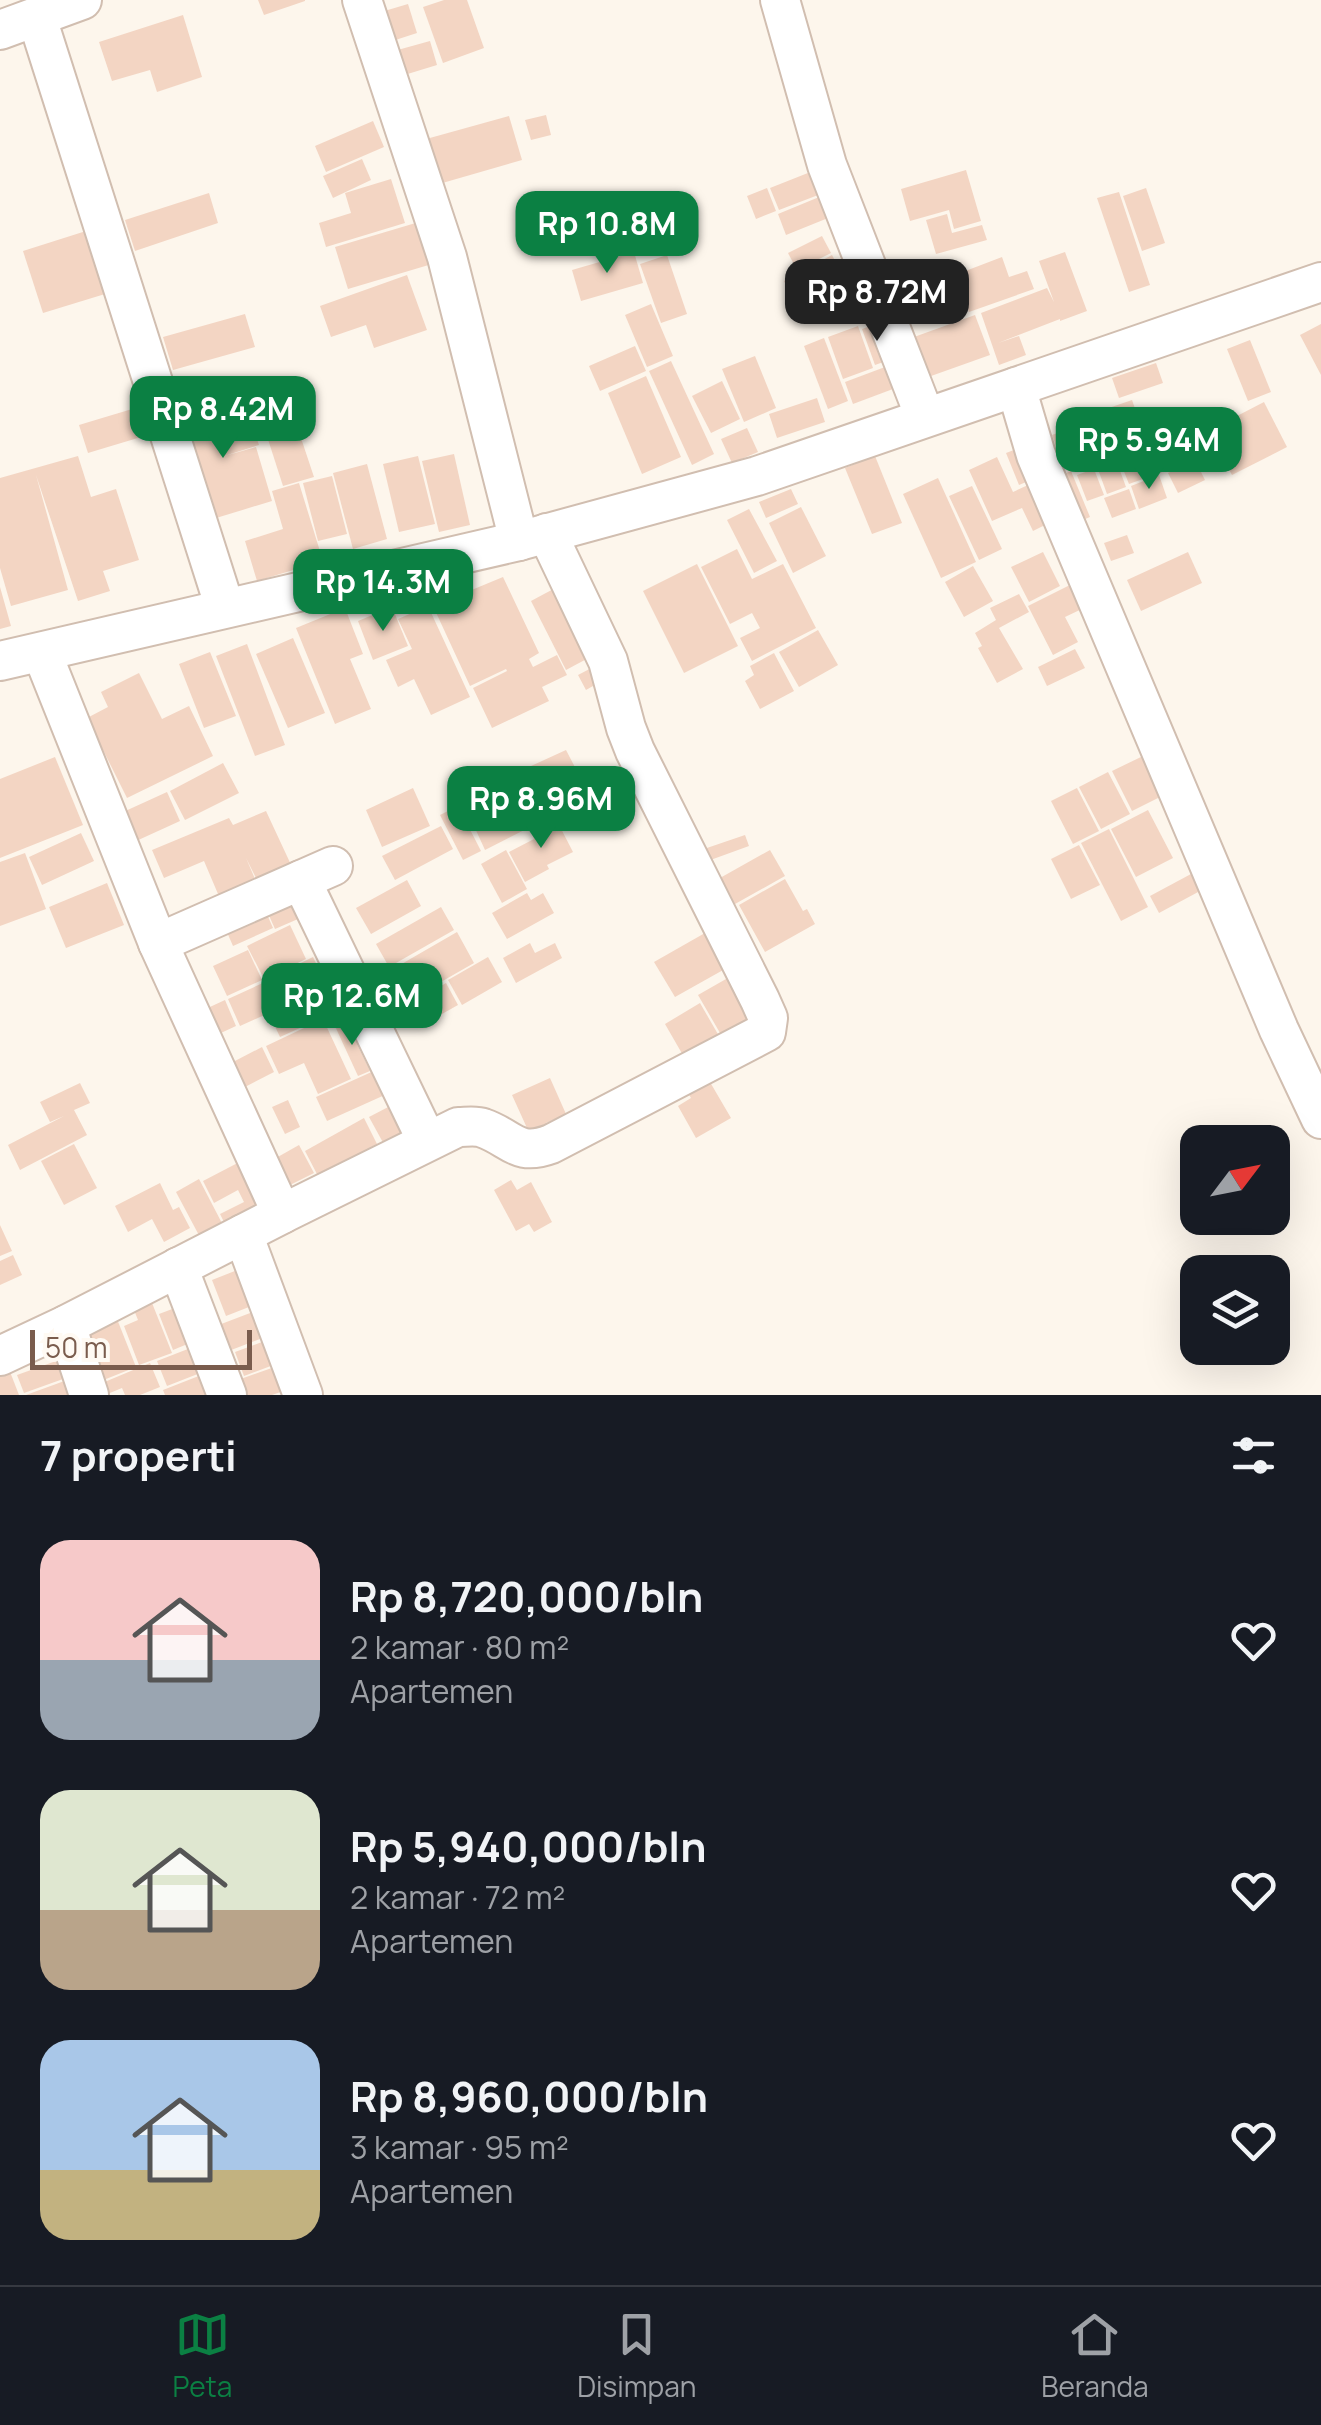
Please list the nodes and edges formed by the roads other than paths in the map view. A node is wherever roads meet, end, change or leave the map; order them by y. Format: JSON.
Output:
{"nodes":[{"id":1,"x":82,"y":0,"type":"edge"},
{"id":2,"x":362,"y":0,"type":"edge"},
{"id":3,"x":780,"y":0,"type":"edge"},
{"id":4,"x":37,"y":18,"type":"junction"},
{"id":5,"x":0,"y":30,"type":"edge"},
{"id":6,"x":1321,"y":282,"type":"edge"},
{"id":7,"x":1016,"y":387,"type":"junction"},
{"id":8,"x":926,"y":417,"type":"junction"},
{"id":9,"x":533,"y":537,"type":"junction"},
{"id":10,"x":224,"y":608,"type":"junction"},
{"id":11,"x":42,"y":653,"type":"junction"},
{"id":12,"x":0,"y":661,"type":"edge"},
{"id":13,"x":158,"y":943,"type":"junction"},
{"id":14,"x":1321,"y":1118,"type":"edge"},
{"id":15,"x":427,"y":1141,"type":"junction"},
{"id":16,"x":282,"y":1214,"type":"junction"},
{"id":17,"x":244,"y":1234,"type":"junction"},
{"id":18,"x":178,"y":1266,"type":"junction"},
{"id":19,"x":66,"y":1326,"type":"junction"},
{"id":20,"x":0,"y":1356,"type":"edge"},
{"id":21,"x":89,"y":1395,"type":"edge"},
{"id":22,"x":227,"y":1395,"type":"edge"},
{"id":23,"x":303,"y":1395,"type":"edge"}],
"edges":[{"from":1,"to":4,"type":"street"},
{"from":2,"to":9,"type":"street"},
{"from":3,"to":8,"type":"street"},
{"from":4,"to":5,"type":"street"},
{"from":4,"to":10,"type":"street"},
{"from":6,"to":7,"type":"street"},
{"from":7,"to":8,"type":"street"},
{"from":7,"to":14,"type":"street"},
{"from":8,"to":9,"type":"street"},
{"from":9,"to":10,"type":"street"},
{"from":9,"to":15,"type":"street"},
{"from":10,"to":11,"type":"street"},
{"from":11,"to":12,"type":"street"},
{"from":11,"to":13,"type":"street"},
{"from":13,"to":15,"type":"street"},
{"from":13,"to":16,"type":"street"},
{"from":15,"to":16,"type":"street"},
{"from":16,"to":17,"type":"street"},
{"from":17,"to":18,"type":"street"},
{"from":17,"to":23,"type":"street"},
{"from":18,"to":19,"type":"street"},
{"from":18,"to":22,"type":"street"},
{"from":19,"to":20,"type":"street"},
{"from":19,"to":21,"type":"street"}]}
